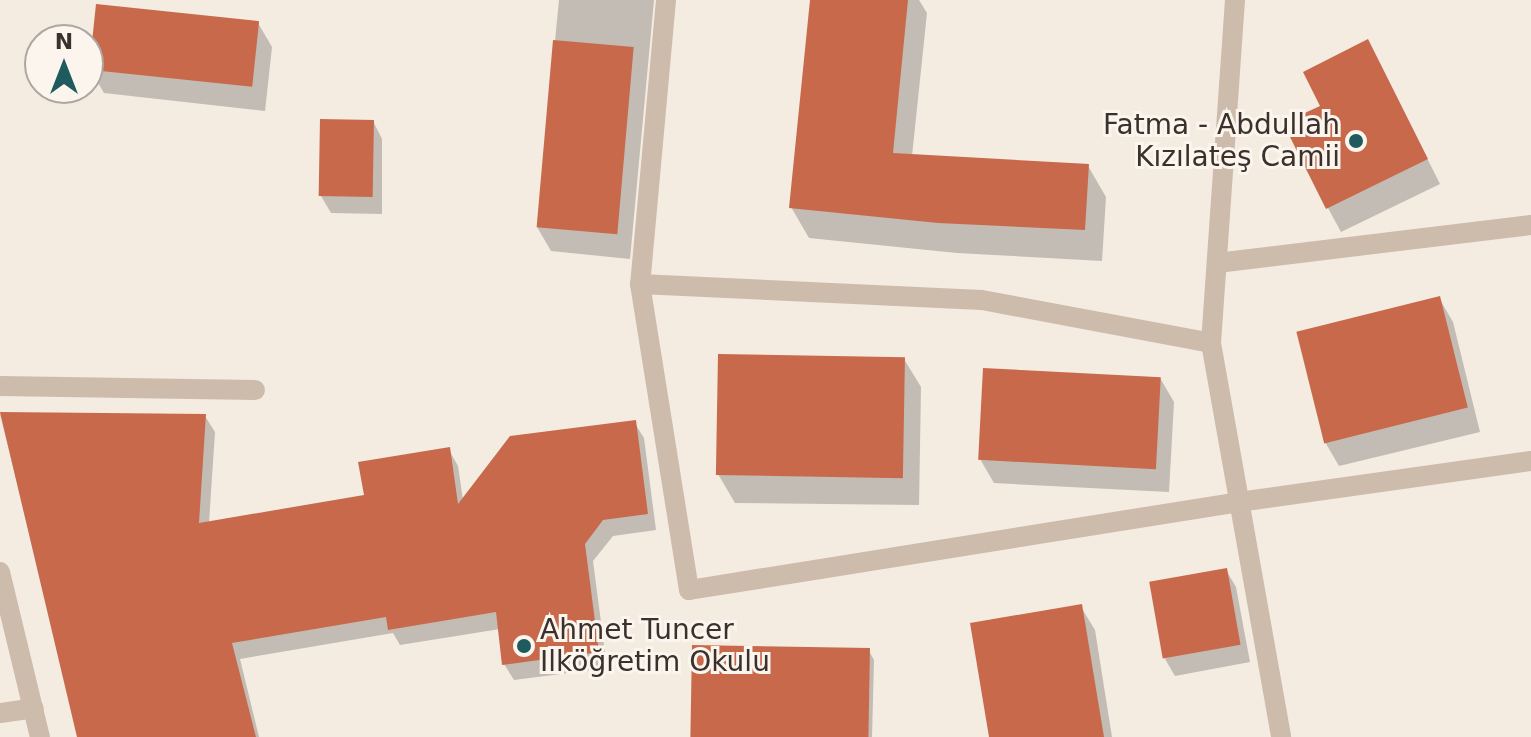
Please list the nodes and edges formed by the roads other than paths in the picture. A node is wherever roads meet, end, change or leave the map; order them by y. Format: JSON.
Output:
{"nodes":[{"id":1,"x":666,"y":0,"type":"edge"},
{"id":2,"x":1235,"y":0,"type":"edge"},
{"id":3,"x":1531,"y":225,"type":"edge"},
{"id":4,"x":1217,"y":263,"type":"junction"},
{"id":5,"x":640,"y":284,"type":"junction"},
{"id":6,"x":1211,"y":343,"type":"junction"},
{"id":7,"x":0,"y":386,"type":"edge"},
{"id":8,"x":255,"y":390,"type":"dead end"},
{"id":9,"x":1531,"y":461,"type":"edge"},
{"id":10,"x":1239,"y":502,"type":"junction"},
{"id":11,"x":0,"y":572,"type":"edge"},
{"id":12,"x":34,"y":708,"type":"junction"},
{"id":13,"x":0,"y":713,"type":"edge"},
{"id":14,"x":40,"y":737,"type":"edge"},
{"id":15,"x":1281,"y":737,"type":"edge"}],
"edges":[{"from":1,"to":5,"type":"street"},
{"from":2,"to":4,"type":"street"},
{"from":3,"to":4,"type":"street"},
{"from":4,"to":6,"type":"street"},
{"from":5,"to":6,"type":"street"},
{"from":5,"to":10,"type":"street"},
{"from":6,"to":10,"type":"street"},
{"from":7,"to":8,"type":"street"},
{"from":9,"to":10,"type":"street"},
{"from":10,"to":15,"type":"street"},
{"from":11,"to":12,"type":"street"},
{"from":12,"to":13,"type":"street"},
{"from":12,"to":14,"type":"street"}]}
